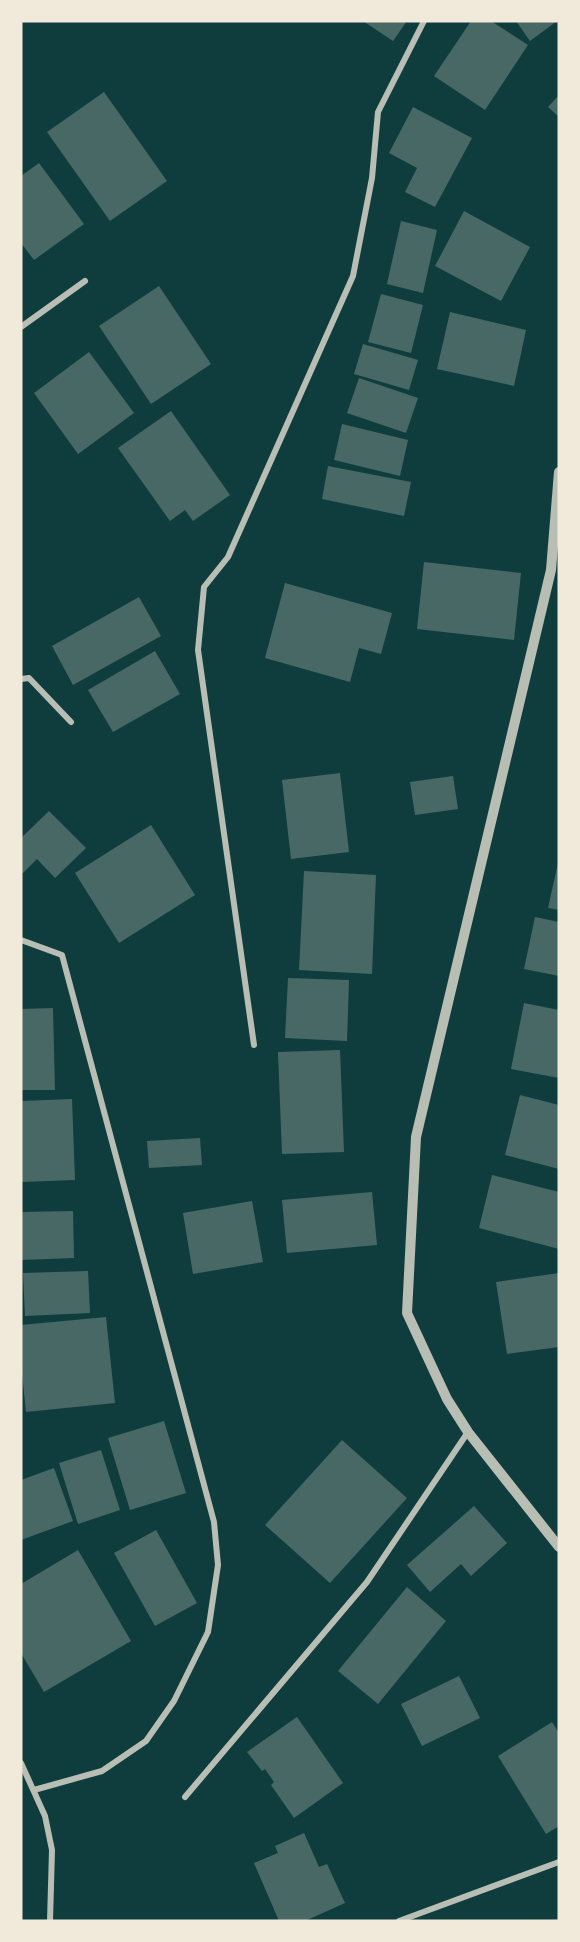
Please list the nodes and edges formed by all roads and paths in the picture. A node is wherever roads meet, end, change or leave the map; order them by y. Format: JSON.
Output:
{"nodes":[{"id":1,"x":424,"y":21,"type":"edge"},
{"id":2,"x":86,"y":281,"type":"dead end"},
{"id":3,"x":21,"y":327,"type":"edge"},
{"id":4,"x":559,"y":472,"type":"edge"},
{"id":5,"x":555,"y":570,"type":"edge"},
{"id":6,"x":21,"y":679,"type":"edge"},
{"id":7,"x":71,"y":722,"type":"dead end"},
{"id":8,"x":21,"y":940,"type":"edge"},
{"id":9,"x":254,"y":1045,"type":"dead end"},
{"id":10,"x":468,"y":1432,"type":"junction"},
{"id":11,"x":559,"y":1546,"type":"edge"},
{"id":12,"x":21,"y":1763,"type":"edge"},
{"id":13,"x":34,"y":1790,"type":"junction"},
{"id":14,"x":185,"y":1797,"type":"dead end"},
{"id":15,"x":559,"y":1862,"type":"edge"},
{"id":16,"x":50,"y":1921,"type":"edge"},
{"id":17,"x":399,"y":1921,"type":"edge"}],
"edges":[{"from":1,"to":9,"type":"street"},
{"from":2,"to":3,"type":"street"},
{"from":4,"to":5,"type":"street"},
{"from":5,"to":10,"type":"street"},
{"from":6,"to":7,"type":"street"},
{"from":8,"to":13,"type":"street"},
{"from":10,"to":11,"type":"street"},
{"from":10,"to":14,"type":"street"},
{"from":12,"to":13,"type":"street"},
{"from":13,"to":16,"type":"street"},
{"from":15,"to":17,"type":"street"}]}
